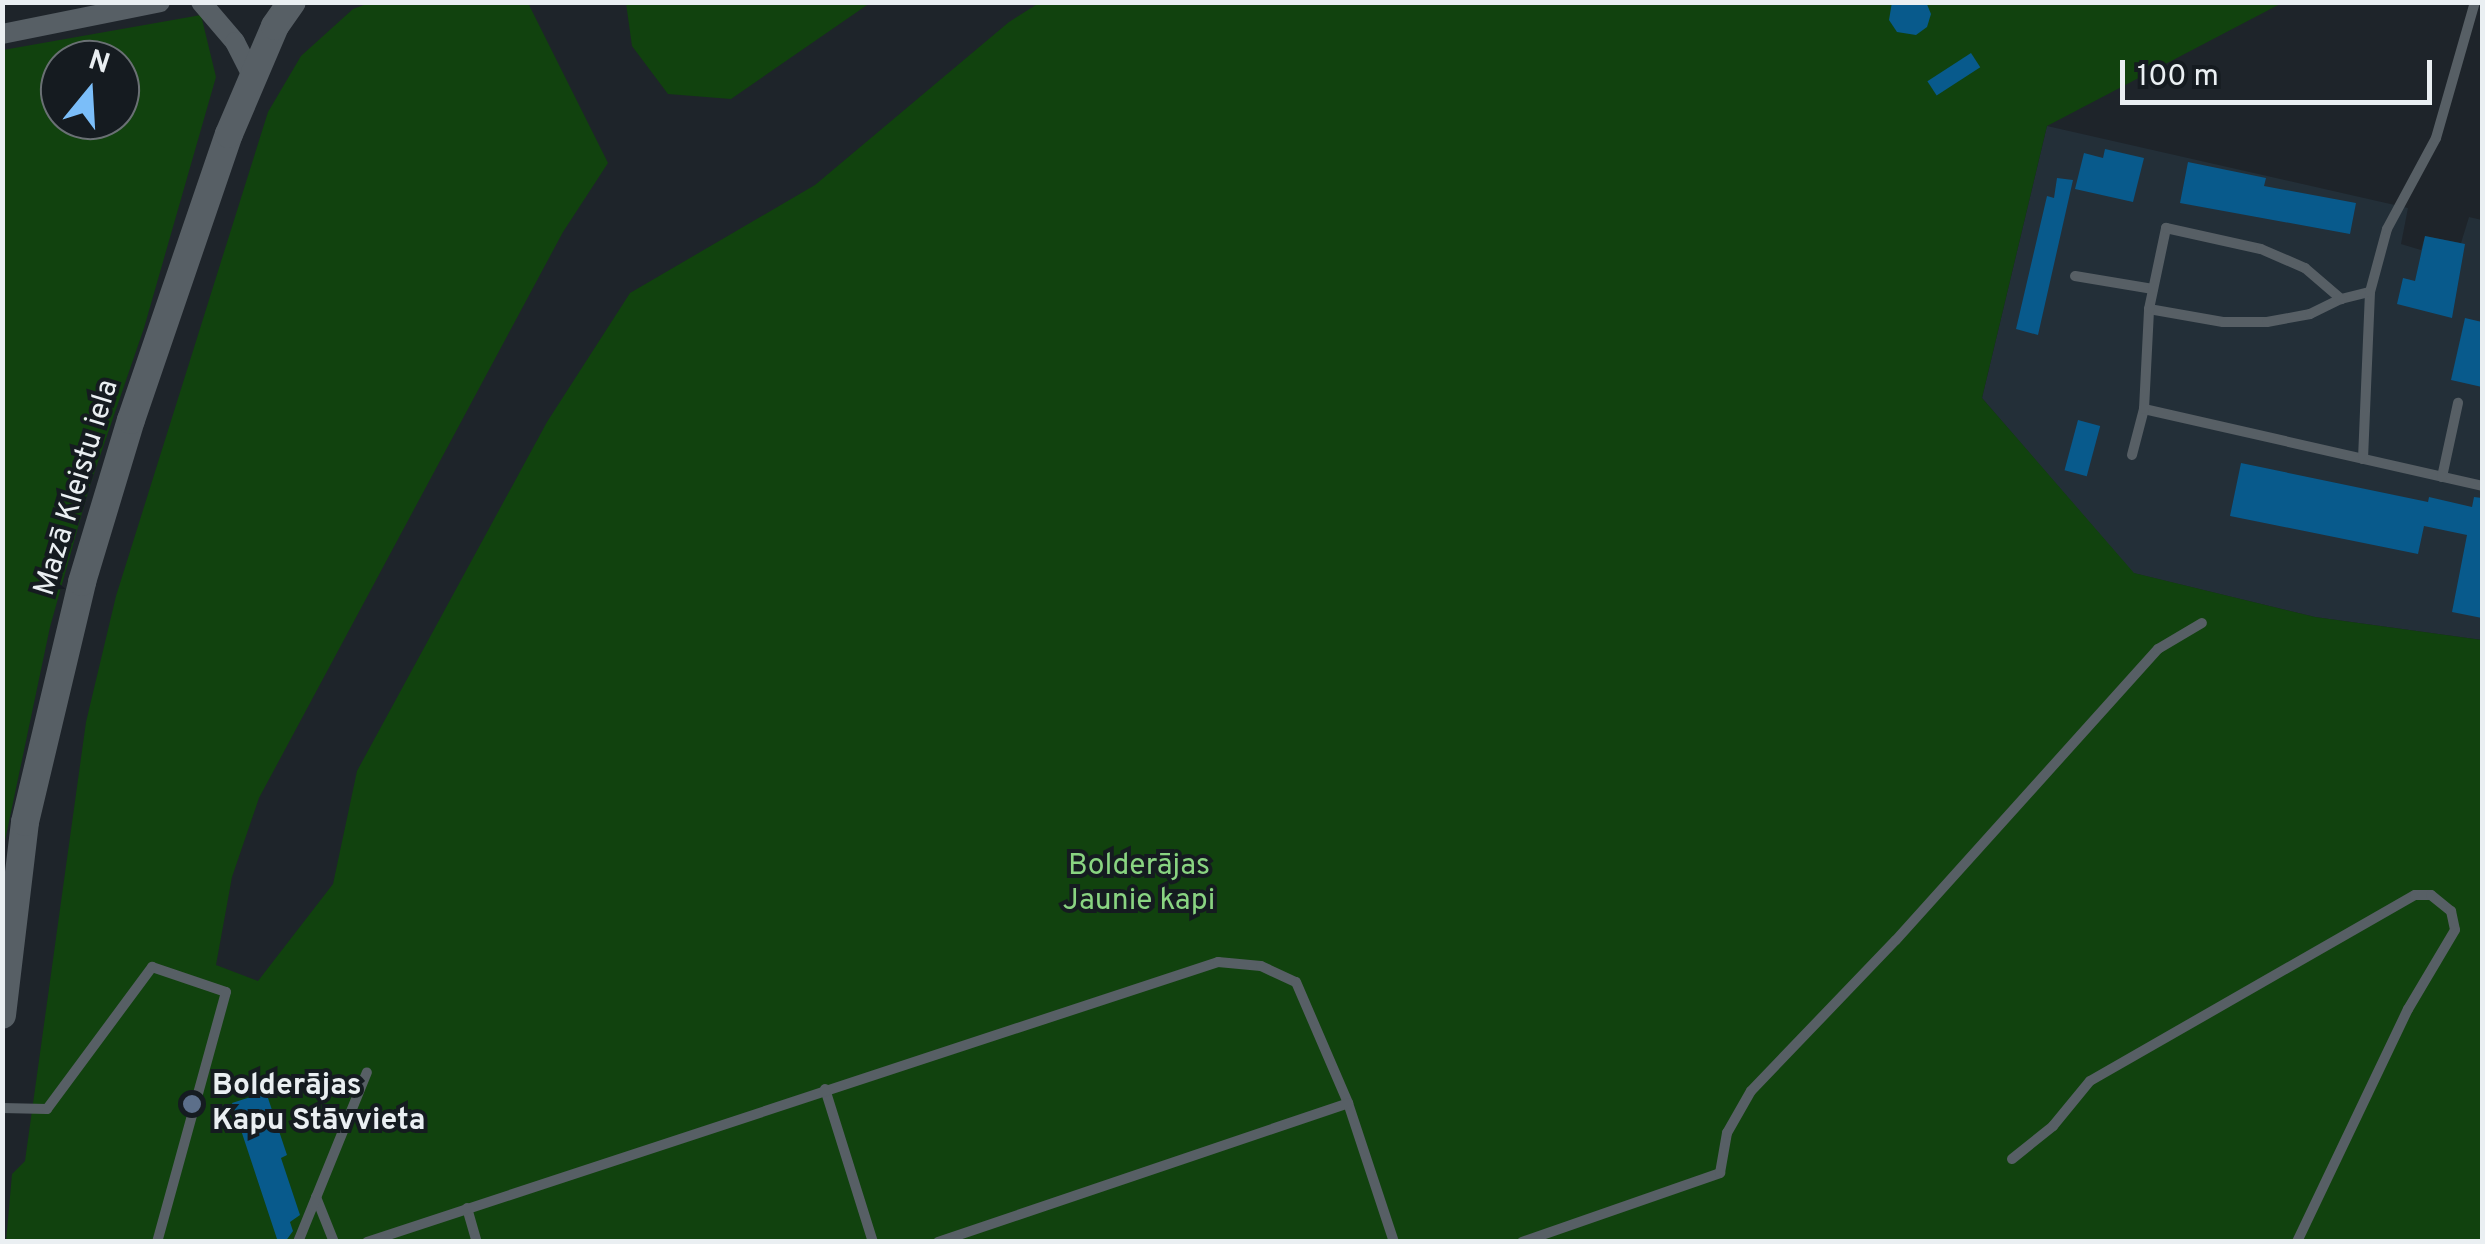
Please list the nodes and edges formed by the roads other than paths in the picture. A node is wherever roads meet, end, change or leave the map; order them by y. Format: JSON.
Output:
{"nodes":[{"id":1,"x":160,"y":2,"type":"edge"},
{"id":2,"x":201,"y":2,"type":"edge"},
{"id":3,"x":292,"y":2,"type":"edge"},
{"id":4,"x":2475,"y":2,"type":"edge"},
{"id":5,"x":2,"y":34,"type":"edge"},
{"id":6,"x":252,"y":76,"type":"junction"},
{"id":7,"x":2076,"y":276,"type":"dead end"},
{"id":8,"x":2153,"y":289,"type":"junction"},
{"id":9,"x":2370,"y":292,"type":"junction"},
{"id":10,"x":2341,"y":299,"type":"junction"},
{"id":11,"x":2149,"y":309,"type":"junction"},
{"id":12,"x":2458,"y":403,"type":"dead end"},
{"id":13,"x":2144,"y":410,"type":"junction"},
{"id":14,"x":2132,"y":455,"type":"dead end"},
{"id":15,"x":2363,"y":458,"type":"junction"},
{"id":16,"x":2442,"y":476,"type":"junction"},
{"id":17,"x":2482,"y":486,"type":"edge"},
{"id":18,"x":2202,"y":623,"type":"dead end"},
{"id":19,"x":2,"y":1015,"type":"edge"},
{"id":20,"x":367,"y":1072,"type":"dead end"},
{"id":21,"x":825,"y":1089,"type":"junction"},
{"id":22,"x":1348,"y":1103,"type":"junction"},
{"id":23,"x":2,"y":1108,"type":"edge"},
{"id":24,"x":2012,"y":1159,"type":"dead end"},
{"id":25,"x":316,"y":1197,"type":"junction"},
{"id":26,"x":467,"y":1208,"type":"junction"},
{"id":27,"x":157,"y":1242,"type":"edge"},
{"id":28,"x":298,"y":1242,"type":"edge"},
{"id":29,"x":334,"y":1242,"type":"edge"},
{"id":30,"x":367,"y":1242,"type":"edge"},
{"id":31,"x":477,"y":1242,"type":"edge"},
{"id":32,"x":872,"y":1242,"type":"edge"},
{"id":33,"x":938,"y":1242,"type":"edge"},
{"id":34,"x":1394,"y":1242,"type":"edge"},
{"id":35,"x":1522,"y":1242,"type":"edge"},
{"id":36,"x":2297,"y":1242,"type":"edge"}],
"edges":[{"from":1,"to":5,"type":"street"},
{"from":2,"to":6,"type":"street"},
{"from":3,"to":6,"type":"main road","name":"Mazā Kleistu iela"},
{"from":4,"to":9,"type":"lane"},
{"from":6,"to":19,"type":"main road","name":"Mazā Kleistu iela"},
{"from":7,"to":8,"type":"lane"},
{"from":8,"to":10,"type":"lane"},
{"from":8,"to":11,"type":"lane"},
{"from":9,"to":10,"type":"lane"},
{"from":9,"to":15,"type":"lane"},
{"from":10,"to":11,"type":"lane"},
{"from":11,"to":13,"type":"lane"},
{"from":12,"to":16,"type":"lane"},
{"from":13,"to":14,"type":"lane"},
{"from":13,"to":15,"type":"lane"},
{"from":15,"to":16,"type":"lane"},
{"from":16,"to":17,"type":"lane"},
{"from":18,"to":35,"type":"lane"},
{"from":20,"to":25,"type":"lane"},
{"from":21,"to":22,"type":"lane"},
{"from":21,"to":26,"type":"lane"},
{"from":21,"to":32,"type":"lane"},
{"from":22,"to":33,"type":"lane"},
{"from":22,"to":34,"type":"lane"},
{"from":23,"to":27,"type":"lane"},
{"from":24,"to":36,"type":"lane"},
{"from":25,"to":28,"type":"lane"},
{"from":25,"to":29,"type":"lane"},
{"from":26,"to":30,"type":"lane"},
{"from":26,"to":31,"type":"lane"}]}
